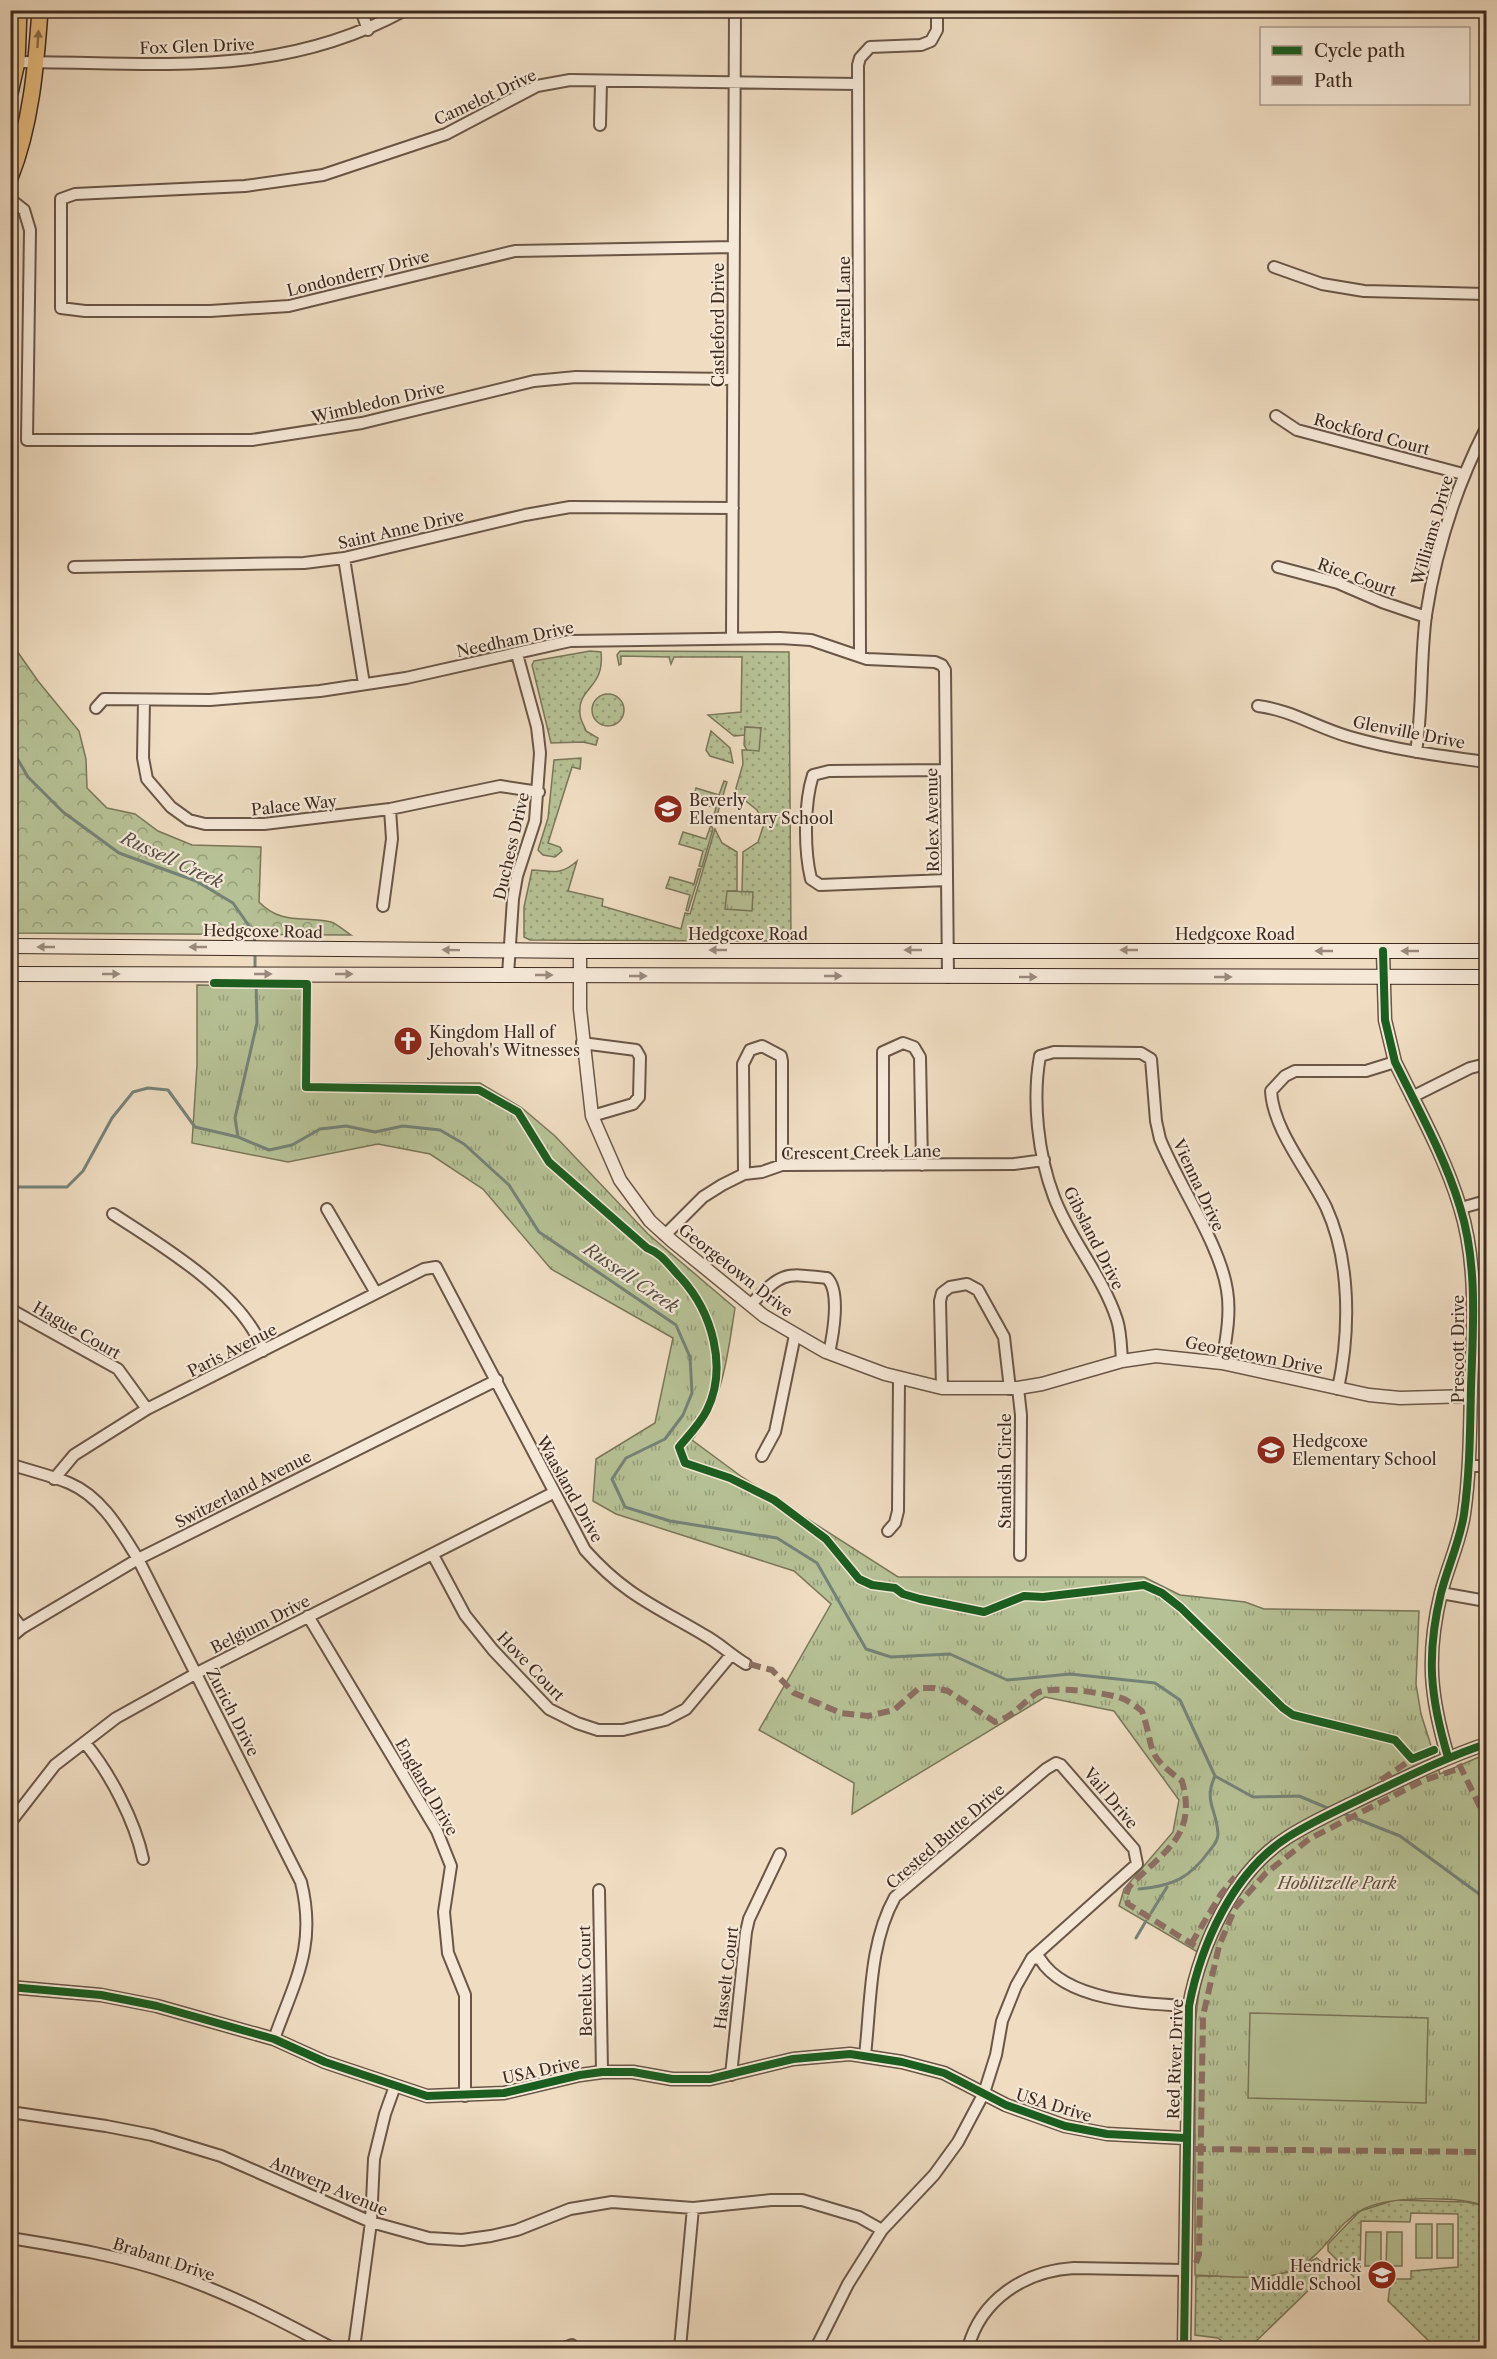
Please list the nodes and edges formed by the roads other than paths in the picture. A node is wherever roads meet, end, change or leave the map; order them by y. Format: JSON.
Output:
{"nodes":[{"id":1,"x":19,"y":10,"type":"edge"},
{"id":2,"x":40,"y":10,"type":"edge"},
{"id":3,"x":361,"y":10,"type":"edge"},
{"id":4,"x":405,"y":10,"type":"edge"},
{"id":5,"x":735,"y":10,"type":"edge"},
{"id":6,"x":937,"y":10,"type":"edge"},
{"id":7,"x":368,"y":30,"type":"junction"},
{"id":8,"x":16,"y":62,"type":"junction"},
{"id":9,"x":37,"y":62,"type":"junction"},
{"id":10,"x":601,"y":82,"type":"junction"},
{"id":11,"x":734,"y":83,"type":"junction"},
{"id":12,"x":858,"y":84,"type":"junction"},
{"id":13,"x":10,"y":93,"type":"edge"},
{"id":14,"x":600,"y":124,"type":"dead end"},
{"id":15,"x":10,"y":178,"type":"edge"},
{"id":16,"x":10,"y":199,"type":"edge"},
{"id":17,"x":61,"y":199,"type":"joint"},
{"id":18,"x":734,"y":247,"type":"junction"},
{"id":19,"x":1274,"y":267,"type":"dead end"},
{"id":20,"x":1486,"y":294,"type":"edge"},
{"id":21,"x":733,"y":379,"type":"junction"},
{"id":22,"x":1276,"y":416,"type":"dead end"},
{"id":23,"x":1486,"y":428,"type":"edge"},
{"id":24,"x":1463,"y":474,"type":"junction"},
{"id":25,"x":733,"y":508,"type":"junction"},
{"id":26,"x":344,"y":558,"type":"junction"},
{"id":27,"x":74,"y":567,"type":"dead end"},
{"id":28,"x":1278,"y":567,"type":"dead end"},
{"id":29,"x":1426,"y":617,"type":"junction"},
{"id":30,"x":732,"y":639,"type":"junction"},
{"id":31,"x":517,"y":654,"type":"junction"},
{"id":32,"x":860,"y":656,"type":"junction"},
{"id":33,"x":942,"y":665,"type":"joint"},
{"id":34,"x":364,"y":684,"type":"junction"},
{"id":35,"x":144,"y":700,"type":"junction"},
{"id":36,"x":1258,"y":706,"type":"dead end"},
{"id":37,"x":96,"y":708,"type":"dead end"},
{"id":38,"x":1416,"y":752,"type":"junction"},
{"id":39,"x":1486,"y":762,"type":"edge"},
{"id":40,"x":946,"y":770,"type":"junction"},
{"id":41,"x":539,"y":792,"type":"junction"},
{"id":42,"x":390,"y":809,"type":"junction"},
{"id":43,"x":947,"y":880,"type":"junction"},
{"id":44,"x":383,"y":906,"type":"dead end"},
{"id":45,"x":10,"y":946,"type":"edge"},
{"id":46,"x":81,"y":947,"type":"junction"},
{"id":47,"x":509,"y":950,"type":"junction"},
{"id":48,"x":948,"y":950,"type":"junction"},
{"id":49,"x":580,"y":951,"type":"junction"},
{"id":50,"x":1383,"y":951,"type":"junction"},
{"id":51,"x":1486,"y":951,"type":"edge"},
{"id":52,"x":10,"y":974,"type":"edge"},
{"id":53,"x":81,"y":974,"type":"junction"},
{"id":54,"x":508,"y":975,"type":"junction"},
{"id":55,"x":580,"y":975,"type":"junction"},
{"id":56,"x":948,"y":977,"type":"junction"},
{"id":57,"x":1384,"y":977,"type":"junction"},
{"id":58,"x":1486,"y":977,"type":"edge"},
{"id":59,"x":582,"y":1043,"type":"junction"},
{"id":60,"x":1040,"y":1056,"type":"joint"},
{"id":61,"x":1395,"y":1062,"type":"junction"},
{"id":62,"x":1486,"y":1064,"type":"edge"},
{"id":63,"x":1412,"y":1097,"type":"junction"},
{"id":64,"x":592,"y":1116,"type":"junction"},
{"id":65,"x":1044,"y":1160,"type":"junction"},
{"id":66,"x":782,"y":1165,"type":"junction"},
{"id":67,"x":883,"y":1165,"type":"junction"},
{"id":68,"x":922,"y":1165,"type":"junction"},
{"id":69,"x":744,"y":1174,"type":"junction"},
{"id":70,"x":1486,"y":1201,"type":"edge"},
{"id":71,"x":1461,"y":1208,"type":"junction"},
{"id":72,"x":327,"y":1209,"type":"dead end"},
{"id":73,"x":113,"y":1214,"type":"dead end"},
{"id":74,"x":665,"y":1235,"type":"junction"},
{"id":75,"x":436,"y":1267,"type":"joint"},
{"id":76,"x":376,"y":1293,"type":"junction"},
{"id":77,"x":751,"y":1304,"type":"junction"},
{"id":78,"x":10,"y":1309,"type":"edge"},
{"id":79,"x":1473,"y":1326,"type":"junction"},
{"id":80,"x":1486,"y":1326,"type":"edge"},
{"id":81,"x":795,"y":1335,"type":"junction"},
{"id":82,"x":263,"y":1351,"type":"junction"},
{"id":83,"x":829,"y":1353,"type":"junction"},
{"id":84,"x":1122,"y":1361,"type":"junction"},
{"id":85,"x":1222,"y":1363,"type":"junction"},
{"id":86,"x":899,"y":1378,"type":"junction"},
{"id":87,"x":496,"y":1380,"type":"junction"},
{"id":88,"x":942,"y":1388,"type":"junction"},
{"id":89,"x":1014,"y":1389,"type":"junction"},
{"id":90,"x":1338,"y":1389,"type":"junction"},
{"id":91,"x":1471,"y":1396,"type":"junction"},
{"id":92,"x":147,"y":1409,"type":"junction"},
{"id":93,"x":762,"y":1456,"type":"dead end"},
{"id":94,"x":10,"y":1464,"type":"edge"},
{"id":95,"x":1469,"y":1466,"type":"junction"},
{"id":96,"x":1486,"y":1466,"type":"edge"},
{"id":97,"x":54,"y":1479,"type":"junction"},
{"id":98,"x":553,"y":1493,"type":"junction"},
{"id":99,"x":888,"y":1531,"type":"dead end"},
{"id":100,"x":433,"y":1555,"type":"junction"},
{"id":101,"x":1020,"y":1555,"type":"dead end"},
{"id":102,"x":138,"y":1559,"type":"junction"},
{"id":103,"x":1441,"y":1593,"type":"junction"},
{"id":104,"x":1486,"y":1601,"type":"edge"},
{"id":105,"x":10,"y":1613,"type":"edge"},
{"id":106,"x":308,"y":1617,"type":"junction"},
{"id":107,"x":22,"y":1628,"type":"junction"},
{"id":108,"x":10,"y":1638,"type":"edge"},
{"id":109,"x":731,"y":1654,"type":"junction"},
{"id":110,"x":746,"y":1664,"type":"dead end"},
{"id":111,"x":197,"y":1673,"type":"junction"},
{"id":112,"x":85,"y":1743,"type":"junction"},
{"id":113,"x":1486,"y":1744,"type":"edge"},
{"id":114,"x":1448,"y":1757,"type":"junction"},
{"id":115,"x":1056,"y":1764,"type":"joint"},
{"id":116,"x":10,"y":1824,"type":"edge"},
{"id":117,"x":780,"y":1854,"type":"dead end"},
{"id":118,"x":143,"y":1859,"type":"dead end"},
{"id":119,"x":599,"y":1890,"type":"dead end"},
{"id":120,"x":1032,"y":1958,"type":"junction"},
{"id":121,"x":10,"y":1987,"type":"edge"},
{"id":122,"x":1189,"y":2006,"type":"junction"},
{"id":123,"x":274,"y":2039,"type":"junction"},
{"id":124,"x":865,"y":2055,"type":"junction"},
{"id":125,"x":602,"y":2072,"type":"junction"},
{"id":126,"x":731,"y":2076,"type":"junction"},
{"id":127,"x":395,"y":2086,"type":"junction"},
{"id":128,"x":984,"y":2093,"type":"junction"},
{"id":129,"x":465,"y":2096,"type":"junction"},
{"id":130,"x":10,"y":2112,"type":"edge"},
{"id":131,"x":1185,"y":2138,"type":"junction"},
{"id":132,"x":693,"y":2208,"type":"junction"},
{"id":133,"x":371,"y":2222,"type":"junction"},
{"id":134,"x":882,"y":2230,"type":"junction"},
{"id":135,"x":10,"y":2238,"type":"edge"},
{"id":136,"x":1184,"y":2270,"type":"junction"},
{"id":137,"x":332,"y":2349,"type":"edge"},
{"id":138,"x":354,"y":2349,"type":"edge"},
{"id":139,"x":680,"y":2349,"type":"edge"},
{"id":140,"x":816,"y":2349,"type":"edge"},
{"id":141,"x":968,"y":2349,"type":"edge"},
{"id":142,"x":1184,"y":2349,"type":"edge"}],
"edges":[{"from":1,"to":8,"type":"main road"},
{"from":9,"to":2,"type":"main road","one_way":true},
{"from":3,"to":7,"type":"street"},
{"from":4,"to":7,"type":"street","name":"Fox Glen Drive"},
{"from":5,"to":11,"type":"street","name":"Castleford Drive"},
{"from":6,"to":12,"type":"street","name":"Farrell Lane"},
{"from":7,"to":9,"type":"street","name":"Fox Glen Drive"},
{"from":8,"to":9,"type":"street","name":"Fox Glen Drive"},
{"from":8,"to":13,"type":"main road"},
{"from":9,"to":15,"type":"main road"},
{"from":10,"to":11,"type":"street","name":"Camelot Drive"},
{"from":10,"to":14,"type":"street"},
{"from":10,"to":17,"type":"street","name":"Camelot Drive"},
{"from":11,"to":12,"type":"street","name":"Camelot Drive"},
{"from":11,"to":18,"type":"street","name":"Castleford Drive"},
{"from":12,"to":32,"type":"street","name":"Farrell Lane"},
{"from":16,"to":21,"type":"street","name":"Wimbledon Drive"},
{"from":17,"to":18,"type":"street","name":"Londonderry Drive"},
{"from":18,"to":21,"type":"street","name":"Castleford Drive"},
{"from":19,"to":20,"type":"street"},
{"from":21,"to":25,"type":"street","name":"Castleford Drive"},
{"from":22,"to":24,"type":"street","name":"Rockford Court"},
{"from":23,"to":24,"type":"street","name":"Williams Drive"},
{"from":24,"to":29,"type":"street","name":"Williams Drive"},
{"from":25,"to":26,"type":"street","name":"Saint Anne Drive"},
{"from":25,"to":30,"type":"street","name":"Castleford Drive"},
{"from":26,"to":27,"type":"street","name":"Saint Anne Drive"},
{"from":26,"to":34,"type":"street"},
{"from":28,"to":29,"type":"street","name":"Rice Court"},
{"from":29,"to":38,"type":"street","name":"Williams Drive"},
{"from":30,"to":31,"type":"street","name":"Needham Drive"},
{"from":30,"to":32,"type":"street","name":"Needham Drive"},
{"from":31,"to":34,"type":"street","name":"Needham Drive"},
{"from":31,"to":41,"type":"street","name":"Duchess Drive"},
{"from":32,"to":33,"type":"street","name":"Needham Drive"},
{"from":33,"to":40,"type":"street","name":"Rolex Avenue"},
{"from":34,"to":35,"type":"street","name":"Needham Drive"},
{"from":35,"to":37,"type":"street","name":"Needham Drive"},
{"from":35,"to":42,"type":"street","name":"Palace Way"},
{"from":36,"to":38,"type":"street","name":"Glenville Drive"},
{"from":38,"to":39,"type":"street","name":"Glenville Drive"},
{"from":40,"to":43,"type":"street","name":"Rolex Avenue"},
{"from":40,"to":43,"type":"street"},
{"from":41,"to":42,"type":"street","name":"Palace Way"},
{"from":41,"to":47,"type":"street","name":"Duchess Drive"},
{"from":42,"to":44,"type":"street"},
{"from":43,"to":48,"type":"street","name":"Rolex Avenue"},
{"from":46,"to":45,"type":"main road","name":"Hedgcoxe Road","one_way":true},
{"from":47,"to":46,"type":"main road","name":"Hedgcoxe Road","one_way":true},
{"from":46,"to":53,"type":"main road"},
{"from":47,"to":49,"type":"main road","name":"Hedgcoxe Road"},
{"from":47,"to":54,"type":"street","name":"Duchess Drive"},
{"from":48,"to":49,"type":"main road","name":"Hedgcoxe Road","one_way":true},
{"from":50,"to":48,"type":"main road","name":"Hedgcoxe Road","one_way":true},
{"from":48,"to":56,"type":"street","name":"Rolex Avenue"},
{"from":49,"to":55,"type":"street","name":"Georgetown Drive"},
{"from":51,"to":50,"type":"main road","name":"Hedgcoxe Road","one_way":true},
{"from":50,"to":57,"type":"street","name":"Prescott Drive"},
{"from":52,"to":53,"type":"main road"},
{"from":53,"to":54,"type":"main road","one_way":true},
{"from":54,"to":55,"type":"main road","one_way":true},
{"from":55,"to":56,"type":"main road","one_way":true},
{"from":55,"to":59,"type":"street","name":"Georgetown Drive"},
{"from":56,"to":57,"type":"main road","one_way":true},
{"from":57,"to":58,"type":"main road"},
{"from":57,"to":61,"type":"street","name":"Prescott Drive"},
{"from":59,"to":64,"type":"street","name":"Georgetown Drive"},
{"from":59,"to":64,"type":"street"},
{"from":60,"to":65,"type":"street","name":"Gibsland Drive"},
{"from":60,"to":85,"type":"street","name":"Vienna Drive"},
{"from":61,"to":63,"type":"street","name":"Prescott Drive"},
{"from":61,"to":90,"type":"street"},
{"from":62,"to":63,"type":"street"},
{"from":63,"to":71,"type":"street","name":"Prescott Drive"},
{"from":64,"to":74,"type":"street","name":"Georgetown Drive"},
{"from":65,"to":68,"type":"street","name":"Crescent Creek Lane"},
{"from":65,"to":84,"type":"street","name":"Gibsland Drive"},
{"from":66,"to":67,"type":"street","name":"Crescent Creek Lane"},
{"from":66,"to":69,"type":"street","name":"Crescent Creek Lane"},
{"from":66,"to":69,"type":"street"},
{"from":67,"to":68,"type":"street","name":"Crescent Creek Lane"},
{"from":67,"to":68,"type":"street"},
{"from":69,"to":74,"type":"street","name":"Crescent Creek Lane"},
{"from":70,"to":71,"type":"street"},
{"from":71,"to":79,"type":"street","name":"Prescott Drive"},
{"from":72,"to":76,"type":"street"},
{"from":73,"to":82,"type":"street"},
{"from":74,"to":77,"type":"street","name":"Georgetown Drive"},
{"from":75,"to":76,"type":"street","name":"Paris Avenue"},
{"from":75,"to":87,"type":"street","name":"Waasland Drive"},
{"from":76,"to":82,"type":"street","name":"Paris Avenue"},
{"from":77,"to":81,"type":"street","name":"Georgetown Drive"},
{"from":77,"to":83,"type":"street"},
{"from":78,"to":92,"type":"street","name":"Hague Court"},
{"from":79,"to":80,"type":"street"},
{"from":79,"to":91,"type":"street","name":"Prescott Drive"},
{"from":81,"to":83,"type":"street","name":"Georgetown Drive"},
{"from":81,"to":93,"type":"street"},
{"from":82,"to":92,"type":"street","name":"Paris Avenue"},
{"from":83,"to":86,"type":"street","name":"Georgetown Drive"},
{"from":84,"to":85,"type":"street","name":"Georgetown Drive"},
{"from":84,"to":89,"type":"street","name":"Georgetown Drive"},
{"from":85,"to":90,"type":"street","name":"Georgetown Drive"},
{"from":86,"to":88,"type":"street","name":"Georgetown Drive"},
{"from":86,"to":99,"type":"street"},
{"from":87,"to":98,"type":"street","name":"Waasland Drive"},
{"from":87,"to":102,"type":"street","name":"Switzerland Avenue"},
{"from":88,"to":89,"type":"street","name":"Georgetown Drive"},
{"from":88,"to":89,"type":"street","name":"Standish Circle"},
{"from":89,"to":101,"type":"street","name":"Standish Circle"},
{"from":90,"to":91,"type":"street","name":"Georgetown Drive"},
{"from":91,"to":95,"type":"street","name":"Prescott Drive"},
{"from":92,"to":97,"type":"street","name":"Paris Avenue"},
{"from":94,"to":97,"type":"street","name":"Zurich Drive"},
{"from":95,"to":96,"type":"street"},
{"from":95,"to":103,"type":"street","name":"Prescott Drive"},
{"from":97,"to":102,"type":"street","name":"Zurich Drive"},
{"from":98,"to":100,"type":"street","name":"Belgium Drive"},
{"from":98,"to":109,"type":"street","name":"Waasland Drive"},
{"from":100,"to":106,"type":"street","name":"Belgium Drive"},
{"from":100,"to":109,"type":"street","name":"Hove Court"},
{"from":102,"to":107,"type":"street","name":"Switzerland Avenue"},
{"from":102,"to":111,"type":"street","name":"Zurich Drive"},
{"from":103,"to":104,"type":"street"},
{"from":103,"to":114,"type":"street","name":"Prescott Drive"},
{"from":105,"to":107,"type":"street"},
{"from":106,"to":111,"type":"street","name":"Belgium Drive"},
{"from":106,"to":129,"type":"street","name":"England Drive"},
{"from":107,"to":108,"type":"street","name":"Switzerland Avenue"},
{"from":109,"to":110,"type":"street","name":"Waasland Drive"},
{"from":111,"to":112,"type":"street","name":"Belgium Drive"},
{"from":111,"to":123,"type":"street","name":"Zurich Drive"},
{"from":112,"to":116,"type":"street","name":"Belgium Drive"},
{"from":112,"to":118,"type":"street"},
{"from":113,"to":114,"type":"street","name":"Red River Drive"},
{"from":114,"to":122,"type":"street","name":"Red River Drive"},
{"from":115,"to":120,"type":"street","name":"Vail Drive"},
{"from":115,"to":124,"type":"street","name":"Crested Butte Drive"},
{"from":117,"to":126,"type":"street","name":"Hasselt Court"},
{"from":119,"to":125,"type":"street","name":"Benelux Court"},
{"from":120,"to":122,"type":"street"},
{"from":120,"to":128,"type":"street"},
{"from":121,"to":123,"type":"street","name":"USA Drive"},
{"from":122,"to":131,"type":"street","name":"Red River Drive"},
{"from":123,"to":127,"type":"street","name":"USA Drive"},
{"from":124,"to":126,"type":"street","name":"USA Drive"},
{"from":124,"to":128,"type":"street","name":"USA Drive"},
{"from":125,"to":126,"type":"street","name":"USA Drive"},
{"from":125,"to":129,"type":"street","name":"USA Drive"},
{"from":127,"to":129,"type":"street","name":"USA Drive"},
{"from":127,"to":133,"type":"street"},
{"from":128,"to":131,"type":"street","name":"USA Drive"},
{"from":128,"to":134,"type":"street"},
{"from":130,"to":133,"type":"street","name":"Antwerp Avenue"},
{"from":131,"to":136,"type":"street","name":"Red River Drive"},
{"from":132,"to":133,"type":"street","name":"Antwerp Avenue"},
{"from":132,"to":134,"type":"street","name":"Antwerp Avenue"},
{"from":132,"to":139,"type":"street"},
{"from":133,"to":138,"type":"street"},
{"from":134,"to":140,"type":"street"},
{"from":135,"to":137,"type":"street","name":"Brabant Drive"},
{"from":136,"to":141,"type":"street"},
{"from":136,"to":142,"type":"street","name":"Red River Drive"}]}
